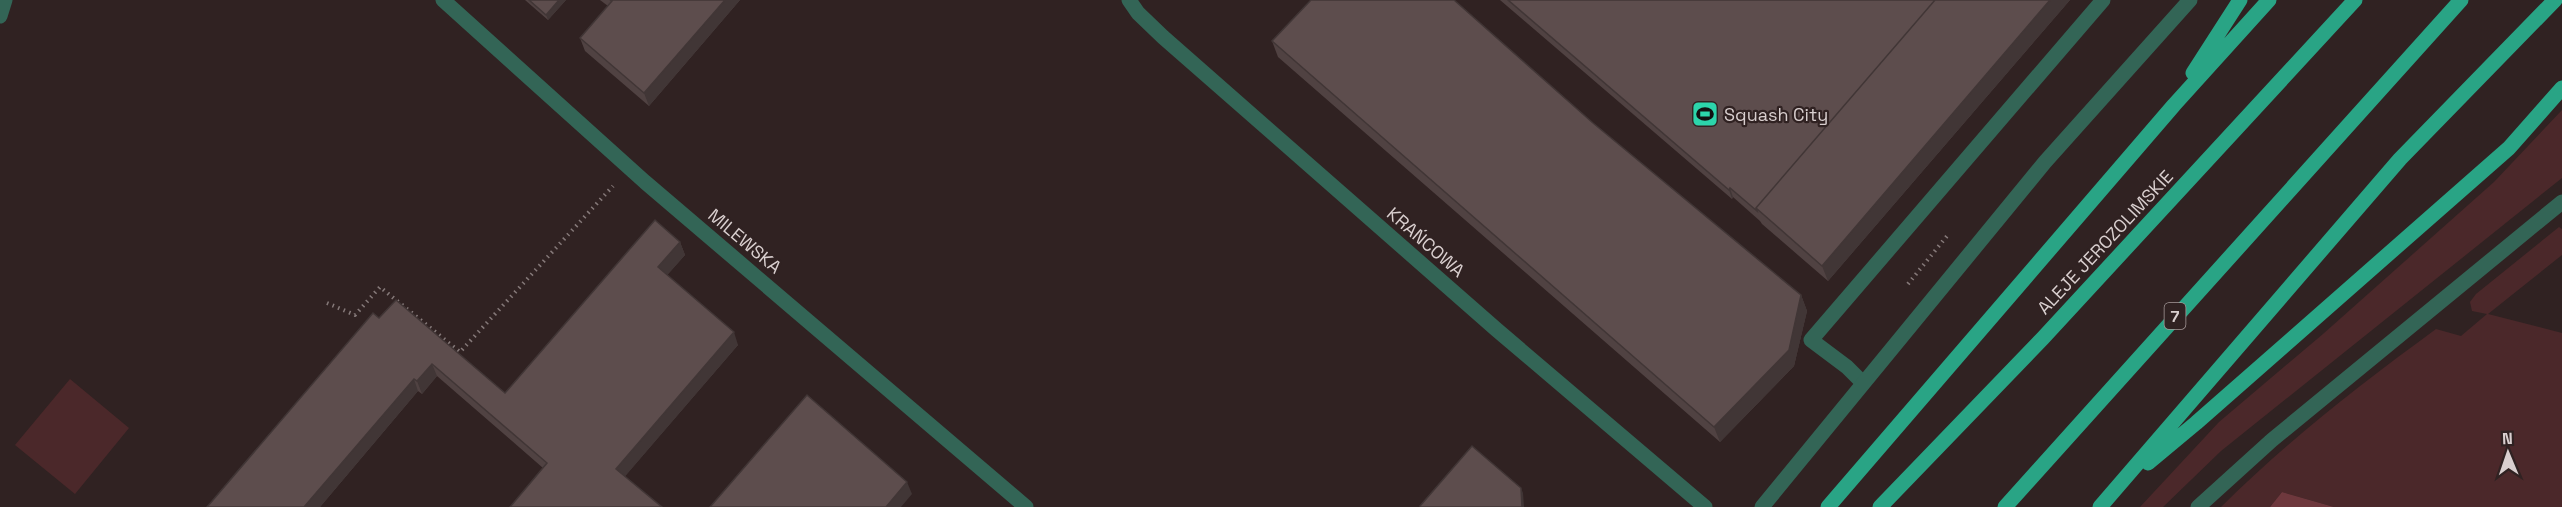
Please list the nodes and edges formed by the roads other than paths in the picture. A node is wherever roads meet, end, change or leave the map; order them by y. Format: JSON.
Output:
{"nodes":[{"id":1,"x":5,"y":0,"type":"edge"},
{"id":2,"x":444,"y":0,"type":"edge"},
{"id":3,"x":1129,"y":0,"type":"edge"},
{"id":4,"x":2103,"y":0,"type":"edge"},
{"id":5,"x":2190,"y":0,"type":"edge"},
{"id":6,"x":2240,"y":0,"type":"edge"},
{"id":7,"x":2269,"y":0,"type":"edge"},
{"id":8,"x":2355,"y":0,"type":"edge"},
{"id":9,"x":2461,"y":0,"type":"edge"},
{"id":10,"x":2555,"y":0,"type":"edge"},
{"id":11,"x":0,"y":16,"type":"edge"},
{"id":12,"x":2562,"y":88,"type":"edge"},
{"id":13,"x":2174,"y":105,"type":"junction"},
{"id":14,"x":2562,"y":202,"type":"edge"},
{"id":15,"x":1863,"y":383,"type":"junction"},
{"id":16,"x":2117,"y":487,"type":"junction"},
{"id":17,"x":2008,"y":504,"type":"edge"},
{"id":18,"x":1026,"y":507,"type":"edge"},
{"id":19,"x":1705,"y":507,"type":"edge"},
{"id":20,"x":1762,"y":507,"type":"edge"},
{"id":21,"x":1828,"y":507,"type":"edge"},
{"id":22,"x":1880,"y":507,"type":"edge"},
{"id":23,"x":2100,"y":507,"type":"edge"},
{"id":24,"x":2198,"y":507,"type":"edge"}],
"edges":[{"from":1,"to":11,"type":"street"},
{"from":2,"to":18,"type":"street","name":"MILEWSKA"},
{"from":3,"to":19,"type":"street","name":"KRAŃCOWA"},
{"from":4,"to":15,"type":"street"},
{"from":5,"to":15,"type":"street"},
{"from":6,"to":13,"type":"main road"},
{"from":7,"to":13,"type":"main road"},
{"from":8,"to":22,"type":"main road","name":"ALEJE JEROZOLIMSKIE"},
{"from":9,"to":17,"type":"main road","number":"7"},
{"from":10,"to":16,"type":"main road"},
{"from":12,"to":16,"type":"main road"},
{"from":13,"to":21,"type":"main road"},
{"from":14,"to":24,"type":"street"},
{"from":15,"to":20,"type":"street"},
{"from":16,"to":23,"type":"main road"}]}
